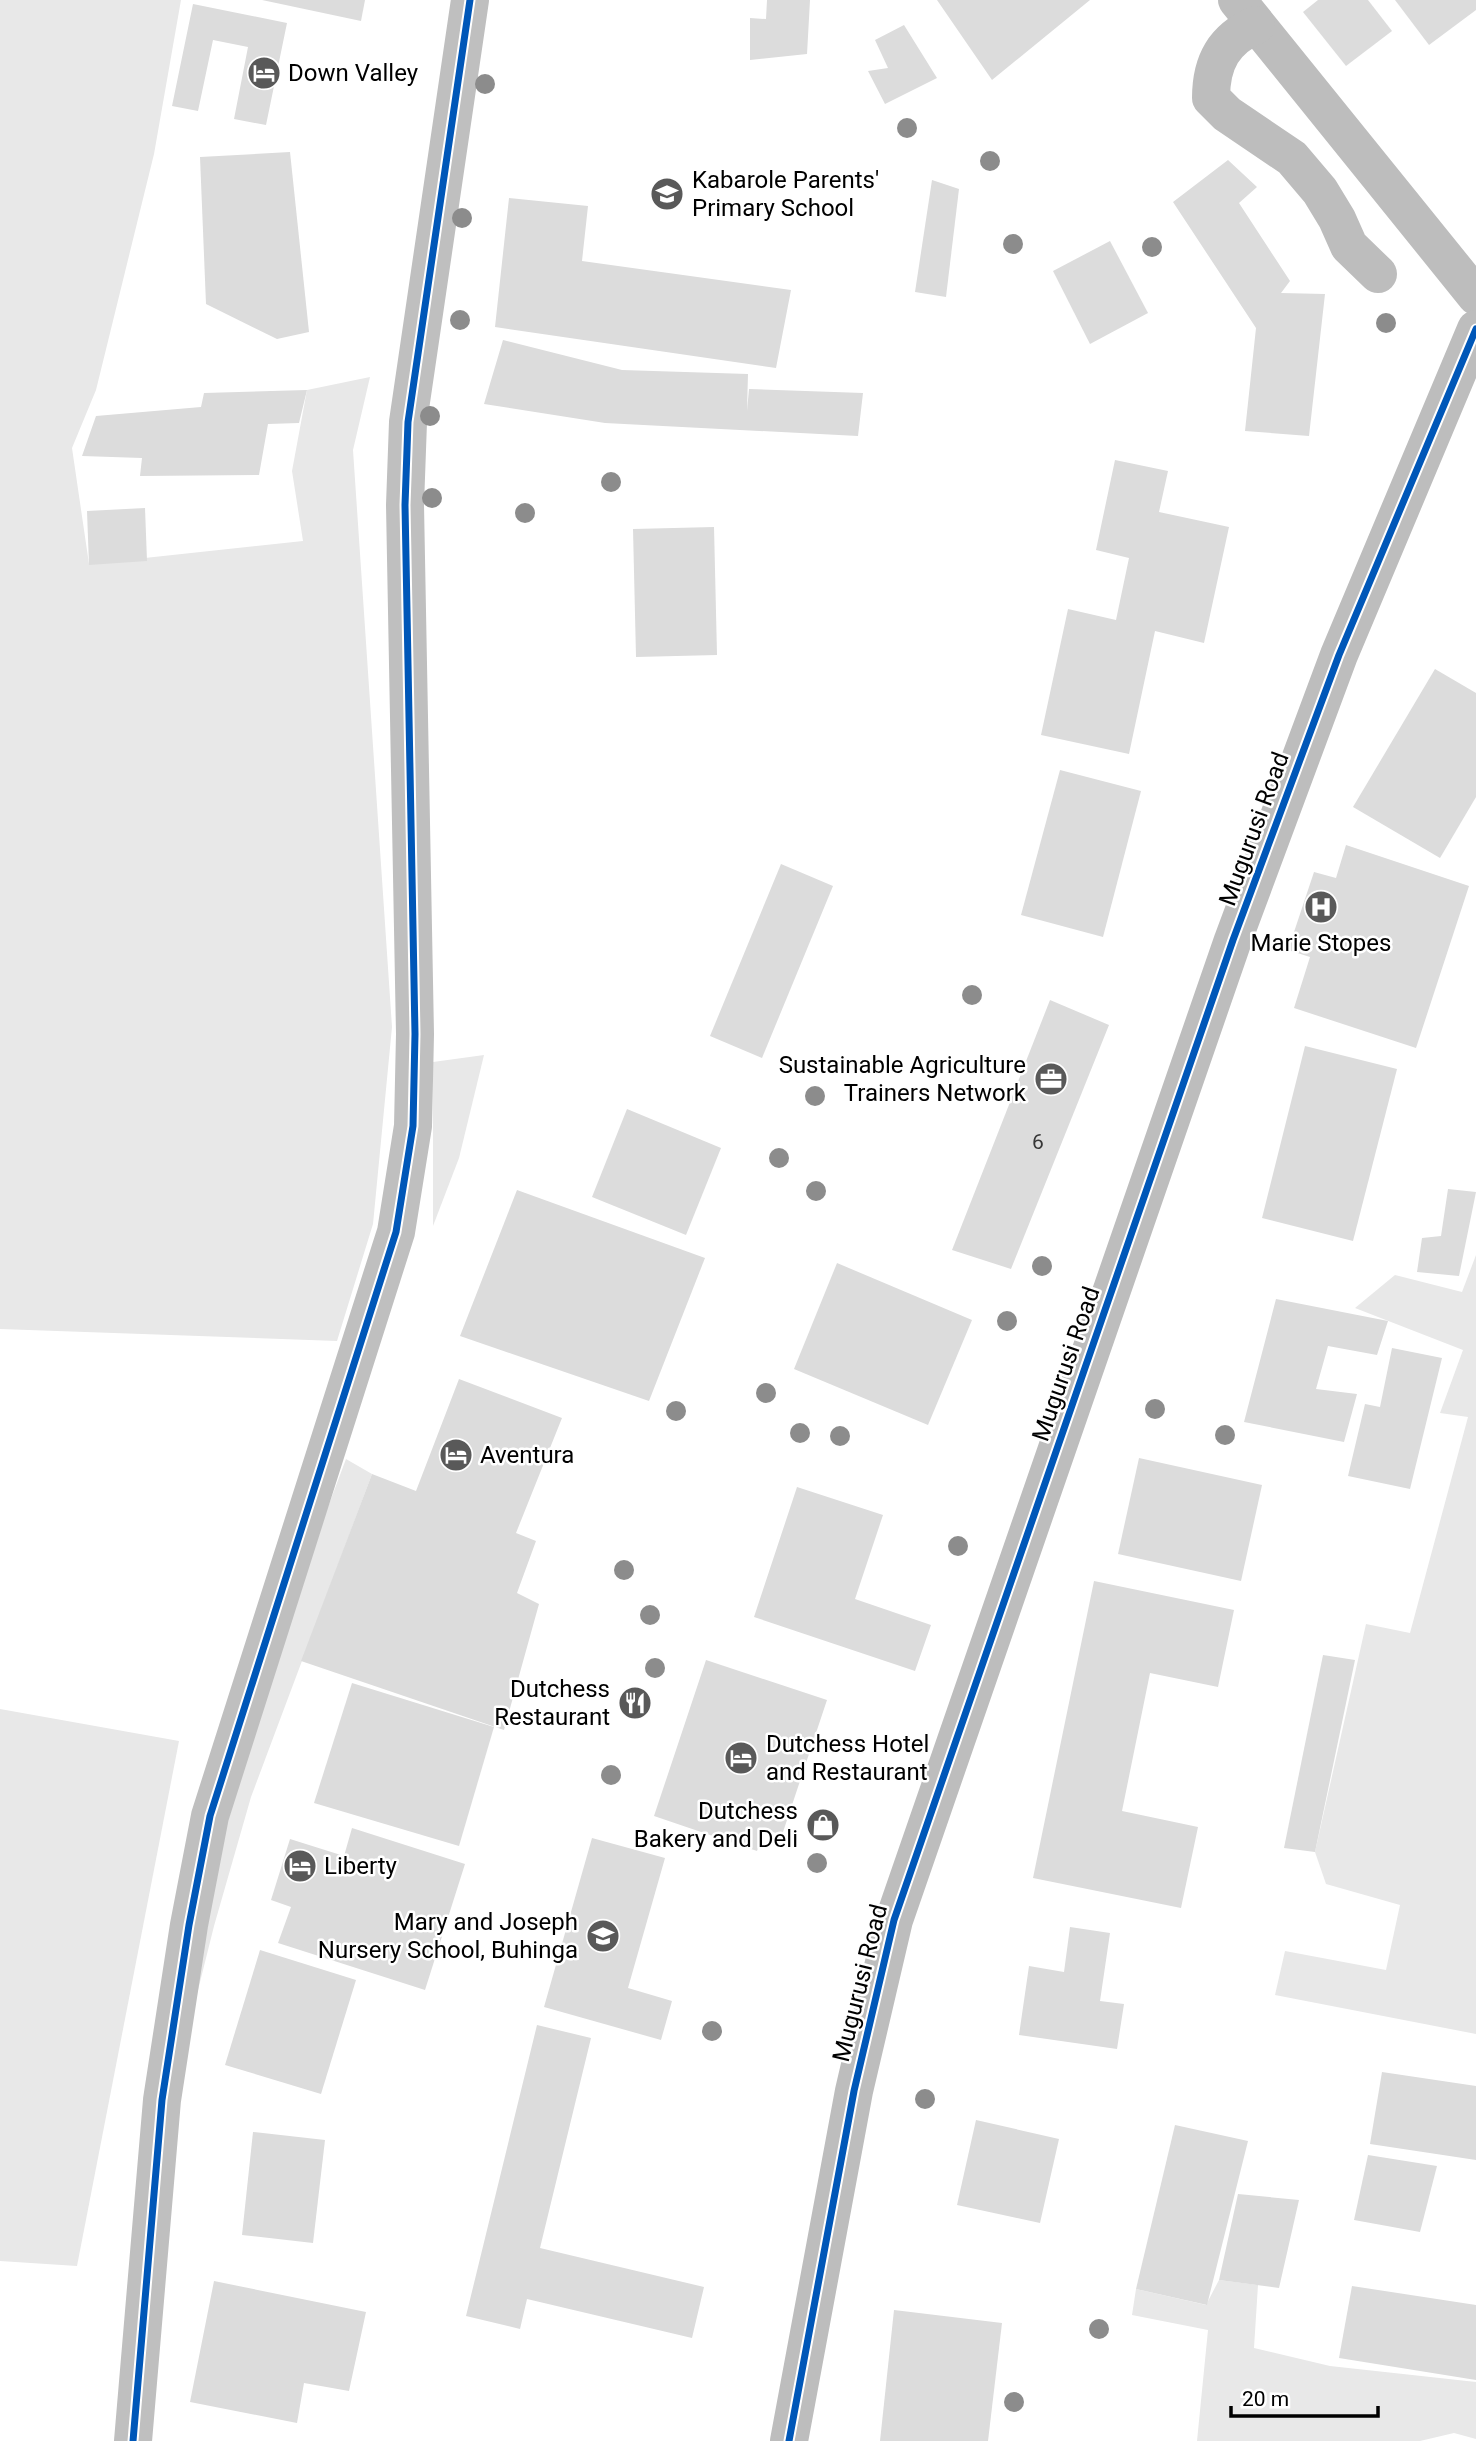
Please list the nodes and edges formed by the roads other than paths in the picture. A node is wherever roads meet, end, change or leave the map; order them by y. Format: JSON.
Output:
{"nodes":[{"id":1,"x":470,"y":0,"type":"edge"},
{"id":2,"x":1246,"y":12,"type":"edge"},
{"id":3,"x":1378,"y":274,"type":"dead end"},
{"id":4,"x":1476,"y":296,"type":"edge"},
{"id":5,"x":1476,"y":329,"type":"edge"},
{"id":6,"x":133,"y":2441,"type":"edge"},
{"id":7,"x":789,"y":2441,"type":"edge"}],
"edges":[{"from":1,"to":6,"type":"street"},
{"from":2,"to":3,"type":"street"},
{"from":2,"to":4,"type":"street"},
{"from":5,"to":7,"type":"street","name":"Mugurusi Road"}]}
